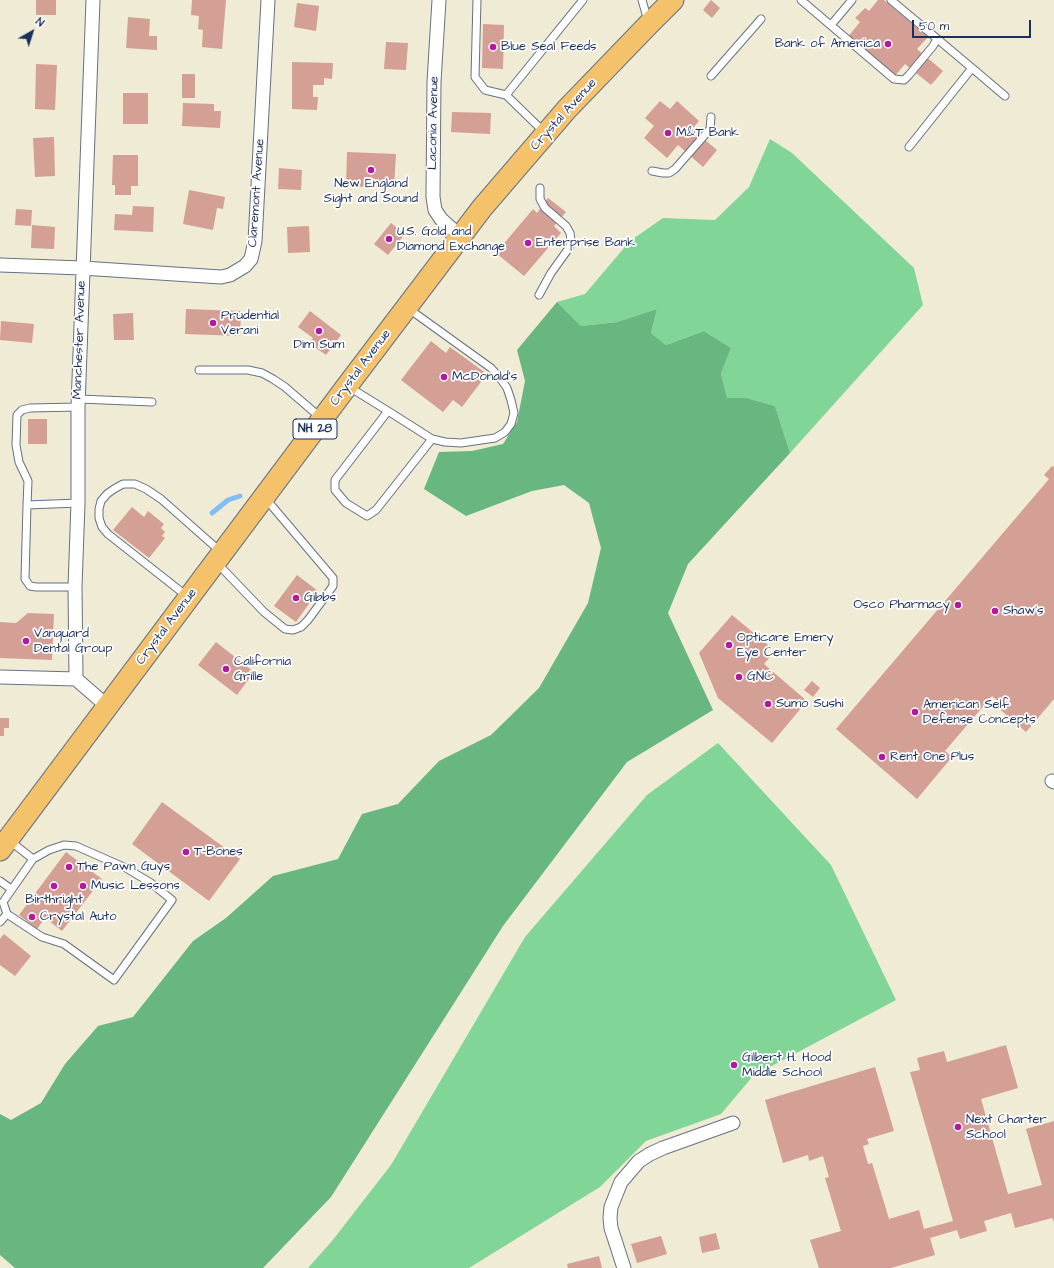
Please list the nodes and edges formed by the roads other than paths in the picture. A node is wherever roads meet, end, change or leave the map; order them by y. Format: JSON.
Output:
{"nodes":[{"id":1,"x":93,"y":0,"type":"edge"},
{"id":2,"x":268,"y":0,"type":"edge"},
{"id":3,"x":439,"y":0,"type":"edge"},
{"id":4,"x":477,"y":0,"type":"edge"},
{"id":5,"x":582,"y":0,"type":"edge"},
{"id":6,"x":642,"y":0,"type":"edge"},
{"id":7,"x":673,"y":0,"type":"edge"},
{"id":8,"x":801,"y":0,"type":"edge"},
{"id":9,"x":852,"y":0,"type":"edge"},
{"id":10,"x":891,"y":0,"type":"edge"},
{"id":11,"x":761,"y":18,"type":"dead end"},
{"id":12,"x":649,"y":24,"type":"junction"},
{"id":13,"x":831,"y":25,"type":"junction"},
{"id":14,"x":937,"y":39,"type":"junction"},
{"id":15,"x":972,"y":68,"type":"junction"},
{"id":16,"x":712,"y":76,"type":"dead end"},
{"id":17,"x":506,"y":95,"type":"junction"},
{"id":18,"x":1005,"y":96,"type":"dead end"},
{"id":19,"x":711,"y":116,"type":"dead end"},
{"id":20,"x":546,"y":134,"type":"junction"},
{"id":21,"x":909,"y":147,"type":"dead end"},
{"id":22,"x":652,"y":170,"type":"dead end"},
{"id":23,"x":540,"y":188,"type":"dead end"},
{"id":24,"x":460,"y":236,"type":"junction"},
{"id":25,"x":0,"y":265,"type":"edge"},
{"id":26,"x":82,"y":268,"type":"junction"},
{"id":27,"x":539,"y":295,"type":"dead end"},
{"id":28,"x":407,"y":307,"type":"junction"},
{"id":29,"x":199,"y":370,"type":"dead end"},
{"id":30,"x":347,"y":386,"type":"junction"},
{"id":31,"x":152,"y":402,"type":"dead end"},
{"id":32,"x":78,"y":403,"type":"junction"},
{"id":33,"x":388,"y":411,"type":"junction"},
{"id":34,"x":322,"y":420,"type":"junction"},
{"id":35,"x":432,"y":439,"type":"junction"},
{"id":36,"x":264,"y":497,"type":"junction"},
{"id":37,"x":78,"y":503,"type":"junction"},
{"id":38,"x":27,"y":505,"type":"junction"},
{"id":39,"x":219,"y":558,"type":"junction"},
{"id":40,"x":75,"y":587,"type":"junction"},
{"id":41,"x":189,"y":598,"type":"junction"},
{"id":42,"x":0,"y":677,"type":"edge"},
{"id":43,"x":76,"y":679,"type":"junction"},
{"id":44,"x":108,"y":706,"type":"junction"},
{"id":45,"x":6,"y":839,"type":"edge"},
{"id":46,"x":33,"y":859,"type":"junction"},
{"id":47,"x":0,"y":881,"type":"edge"},
{"id":48,"x":11,"y":889,"type":"junction"},
{"id":49,"x":7,"y":914,"type":"junction"},
{"id":50,"x":0,"y":922,"type":"edge"},
{"id":51,"x":734,"y":1123,"type":"dead end"},
{"id":52,"x":624,"y":1268,"type":"edge"}],
"edges":[{"from":1,"to":26,"type":"street","name":"Manchester Avenue"},
{"from":2,"to":26,"type":"street","name":"Claremont Avenue"},
{"from":3,"to":24,"type":"street","name":"Laconia Avenue"},
{"from":4,"to":17,"type":"lane"},
{"from":5,"to":17,"type":"lane"},
{"from":6,"to":12,"type":"lane"},
{"from":7,"to":12,"type":"main road","name":"Crystal Avenue","number":"NH 28"},
{"from":8,"to":13,"type":"lane"},
{"from":9,"to":13,"type":"lane"},
{"from":10,"to":14,"type":"lane"},
{"from":11,"to":16,"type":"lane"},
{"from":12,"to":20,"type":"main road","name":"Crystal Avenue","number":"NH 28"},
{"from":13,"to":14,"type":"lane"},
{"from":14,"to":15,"type":"lane"},
{"from":15,"to":18,"type":"lane"},
{"from":15,"to":21,"type":"lane"},
{"from":17,"to":20,"type":"lane"},
{"from":19,"to":22,"type":"lane"},
{"from":20,"to":24,"type":"main road","name":"Crystal Avenue","number":"NH 28"},
{"from":23,"to":27,"type":"lane"},
{"from":24,"to":28,"type":"main road","name":"Crystal Avenue","number":"NH 28"},
{"from":25,"to":26,"type":"street","name":"Claremont Avenue"},
{"from":26,"to":32,"type":"street","name":"Manchester Avenue"},
{"from":28,"to":30,"type":"main road","name":"Crystal Avenue","number":"NH 28"},
{"from":28,"to":35,"type":"lane"},
{"from":29,"to":34,"type":"lane"},
{"from":30,"to":33,"type":"lane"},
{"from":30,"to":34,"type":"main road","name":"Crystal Avenue","number":"NH 28"},
{"from":31,"to":32,"type":"lane"},
{"from":32,"to":37,"type":"street","name":"Manchester Avenue"},
{"from":32,"to":38,"type":"lane"},
{"from":33,"to":35,"type":"lane"},
{"from":33,"to":35,"type":"lane"},
{"from":34,"to":36,"type":"main road","name":"Crystal Avenue","number":"NH 28"},
{"from":36,"to":39,"type":"main road","name":"Crystal Avenue","number":"NH 28"},
{"from":36,"to":39,"type":"lane"},
{"from":37,"to":38,"type":"lane"},
{"from":37,"to":40,"type":"street","name":"Manchester Avenue"},
{"from":38,"to":40,"type":"lane"},
{"from":39,"to":41,"type":"main road","name":"Crystal Avenue","number":"NH 28"},
{"from":39,"to":41,"type":"lane"},
{"from":40,"to":43,"type":"street","name":"Manchester Avenue"},
{"from":41,"to":44,"type":"main road","name":"Crystal Avenue","number":"NH 28"},
{"from":42,"to":43,"type":"street"},
{"from":43,"to":44,"type":"street"},
{"from":44,"to":45,"type":"main road","name":"Crystal Avenue","number":"NH 28"},
{"from":45,"to":46,"type":"lane"},
{"from":46,"to":48,"type":"lane"},
{"from":46,"to":49,"type":"lane"},
{"from":47,"to":48,"type":"lane"},
{"from":48,"to":49,"type":"lane"},
{"from":49,"to":50,"type":"lane"},
{"from":51,"to":52,"type":"street"}]}
